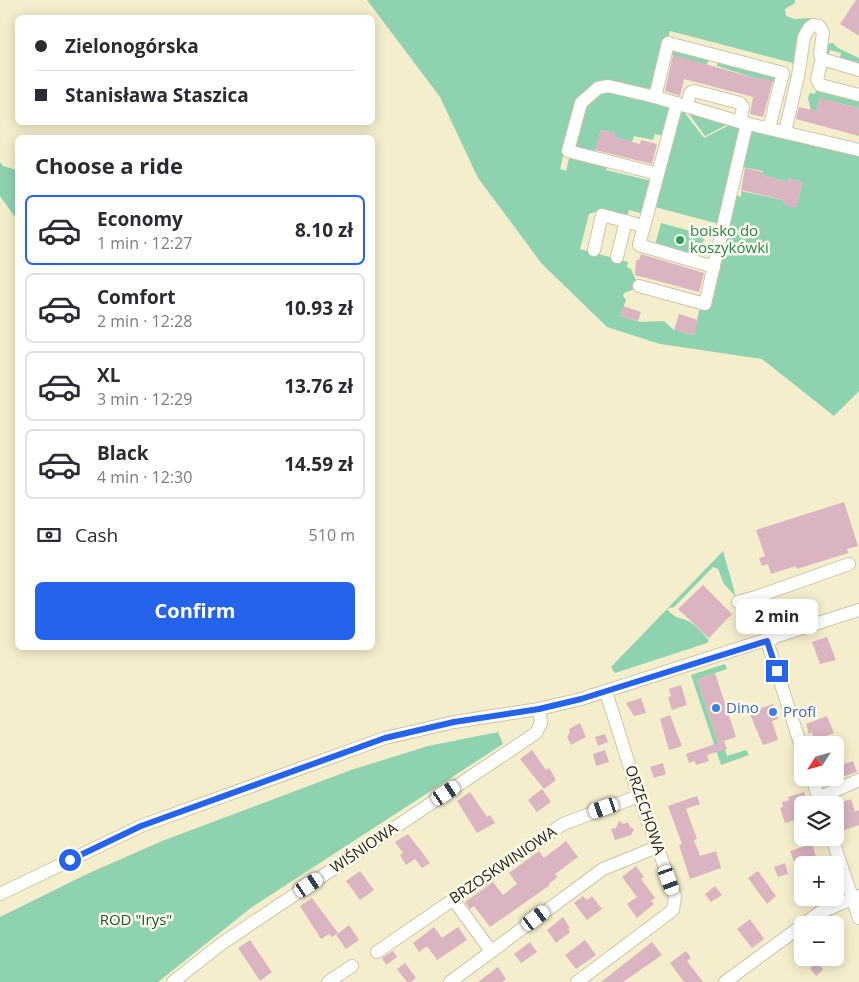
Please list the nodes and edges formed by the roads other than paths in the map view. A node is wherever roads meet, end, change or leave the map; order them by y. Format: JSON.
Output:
{"nodes":[{"id":1,"x":822,"y":59,"type":"junction"},
{"id":2,"x":859,"y":70,"type":"edge"},
{"id":3,"x":859,"y":95,"type":"edge"},
{"id":4,"x":655,"y":97,"type":"junction"},
{"id":5,"x":682,"y":104,"type":"junction"},
{"id":6,"x":744,"y":122,"type":"junction"},
{"id":7,"x":769,"y":128,"type":"junction"},
{"id":8,"x":785,"y":132,"type":"junction"},
{"id":9,"x":859,"y":150,"type":"edge"},
{"id":10,"x":658,"y":174,"type":"junction"},
{"id":11,"x":626,"y":221,"type":"junction"},
{"id":12,"x":643,"y":226,"type":"junction"},
{"id":13,"x":594,"y":250,"type":"dead end"},
{"id":14,"x":617,"y":257,"type":"dead end"},
{"id":15,"x":714,"y":267,"type":"junction"},
{"id":16,"x":639,"y":286,"type":"dead end"},
{"id":17,"x":848,"y":564,"type":"dead end"},
{"id":18,"x":759,"y":596,"type":"junction"},
{"id":19,"x":738,"y":602,"type":"dead end"},
{"id":20,"x":859,"y":610,"type":"edge"},
{"id":21,"x":770,"y":640,"type":"junction"},
{"id":22,"x":606,"y":692,"type":"junction"},
{"id":23,"x":539,"y":709,"type":"junction"},
{"id":24,"x":798,"y":736,"type":"edge"},
{"id":25,"x":859,"y":780,"type":"edge"},
{"id":26,"x":640,"y":796,"type":"junction"},
{"id":27,"x":829,"y":796,"type":"edge"},
{"id":28,"x":835,"y":846,"type":"edge"},
{"id":29,"x":657,"y":847,"type":"junction"},
{"id":30,"x":0,"y":894,"type":"edge"},
{"id":31,"x":856,"y":898,"type":"edge"},
{"id":32,"x":453,"y":899,"type":"junction"},
{"id":33,"x":859,"y":918,"type":"edge"},
{"id":34,"x":491,"y":951,"type":"junction"},
{"id":35,"x":377,"y":952,"type":"dead end"},
{"id":36,"x":352,"y":966,"type":"dead end"},
{"id":37,"x":173,"y":982,"type":"edge"},
{"id":38,"x":328,"y":982,"type":"edge"},
{"id":39,"x":450,"y":982,"type":"edge"},
{"id":40,"x":578,"y":982,"type":"edge"},
{"id":41,"x":725,"y":982,"type":"edge"}],
"edges":[{"from":1,"to":2,"type":"street"},
{"from":1,"to":3,"type":"street"},
{"from":1,"to":8,"type":"street"},
{"from":4,"to":5,"type":"street"},
{"from":4,"to":7,"type":"street"},
{"from":4,"to":10,"type":"street"},
{"from":5,"to":6,"type":"street"},
{"from":5,"to":6,"type":"street"},
{"from":5,"to":10,"type":"street"},
{"from":6,"to":7,"type":"street"},
{"from":6,"to":15,"type":"street"},
{"from":7,"to":8,"type":"street"},
{"from":8,"to":9,"type":"street"},
{"from":10,"to":12,"type":"street"},
{"from":11,"to":12,"type":"street"},
{"from":11,"to":13,"type":"street"},
{"from":11,"to":14,"type":"street"},
{"from":12,"to":15,"type":"street"},
{"from":15,"to":16,"type":"street"},
{"from":17,"to":18,"type":"street"},
{"from":18,"to":19,"type":"street"},
{"from":18,"to":21,"type":"street"},
{"from":20,"to":21,"type":"street"},
{"from":21,"to":22,"type":"street"},
{"from":21,"to":24,"type":"street"},
{"from":22,"to":23,"type":"street"},
{"from":22,"to":26,"type":"street","name":"ORZECHOWA"},
{"from":23,"to":30,"type":"street"},
{"from":23,"to":37,"type":"street","name":"WIŚNIOWA"},
{"from":25,"to":27,"type":"street"},
{"from":26,"to":29,"type":"street","name":"ORZECHOWA"},
{"from":26,"to":32,"type":"street","name":"BRZOSKWINIOWA"},
{"from":28,"to":31,"type":"street"},
{"from":29,"to":34,"type":"street"},
{"from":29,"to":40,"type":"street","name":"ORZECHOWA"},
{"from":31,"to":33,"type":"street"},
{"from":31,"to":41,"type":"street"},
{"from":32,"to":34,"type":"street"},
{"from":32,"to":35,"type":"street","name":"BRZOSKWINIOWA"},
{"from":34,"to":39,"type":"street"},
{"from":36,"to":38,"type":"street"}]}
